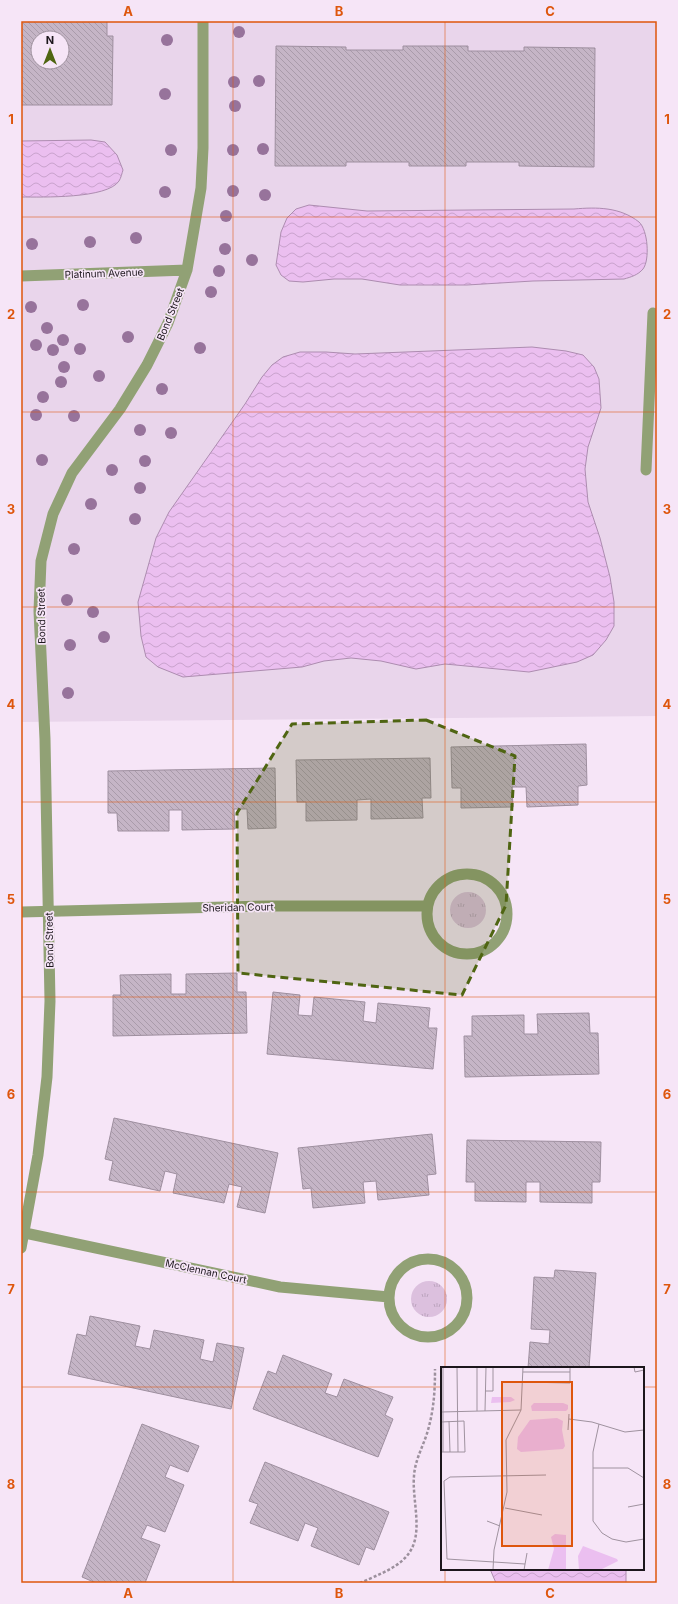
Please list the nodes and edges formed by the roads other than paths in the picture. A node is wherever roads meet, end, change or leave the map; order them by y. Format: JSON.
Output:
{"nodes":[{"id":1,"x":203,"y":21,"type":"edge"},
{"id":2,"x":187,"y":270,"type":"junction"},
{"id":3,"x":21,"y":276,"type":"edge"},
{"id":4,"x":653,"y":313,"type":"dead end"},
{"id":5,"x":654,"y":360,"type":"edge"},
{"id":6,"x":646,"y":470,"type":"dead end"},
{"id":7,"x":427,"y":906,"type":"junction"},
{"id":8,"x":49,"y":911,"type":"junction"},
{"id":9,"x":21,"y":912,"type":"edge"},
{"id":10,"x":24,"y":1233,"type":"junction"},
{"id":11,"x":21,"y":1248,"type":"edge"},
{"id":12,"x":389,"y":1297,"type":"junction"}],
"edges":[{"from":1,"to":2,"type":"street","name":"Bond Street"},
{"from":2,"to":3,"type":"street","name":"Platinum Avenue"},
{"from":2,"to":8,"type":"street","name":"Bond Street"},
{"from":4,"to":5,"type":"street"},
{"from":5,"to":6,"type":"street"},
{"from":7,"to":7,"type":"street"},
{"from":7,"to":8,"type":"street","name":"Sheridan Court"},
{"from":8,"to":9,"type":"street","name":"Sheridan Court"},
{"from":8,"to":10,"type":"street","name":"Bond Street"},
{"from":10,"to":11,"type":"street","name":"Bond Street"},
{"from":10,"to":12,"type":"street","name":"McClennan Court"},
{"from":12,"to":12,"type":"street"}]}
